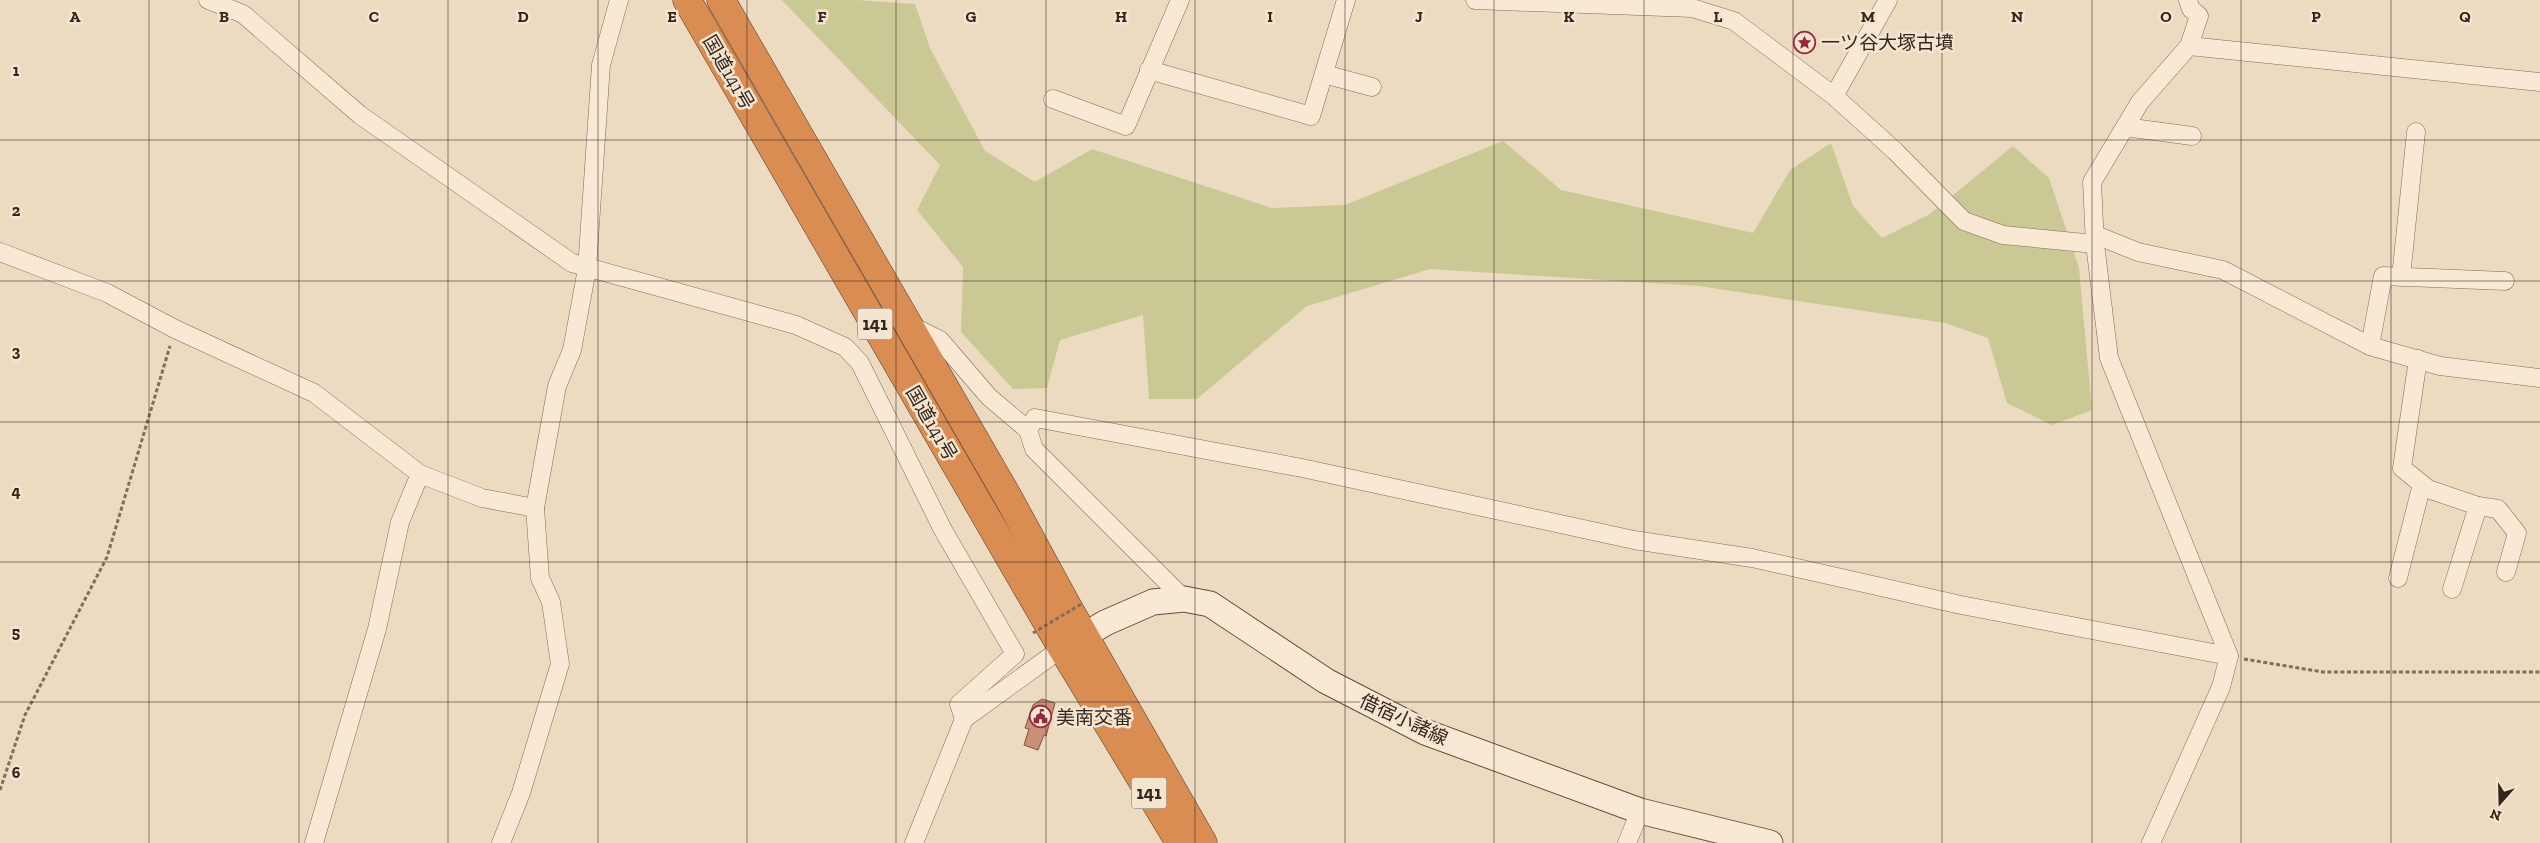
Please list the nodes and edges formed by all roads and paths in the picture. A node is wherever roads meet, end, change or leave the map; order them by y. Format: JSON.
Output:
{"nodes":[{"id":1,"x":208,"y":0,"type":"edge"},
{"id":2,"x":619,"y":0,"type":"edge"},
{"id":3,"x":687,"y":0,"type":"edge"},
{"id":4,"x":721,"y":0,"type":"edge"},
{"id":5,"x":1180,"y":0,"type":"edge"},
{"id":6,"x":1346,"y":0,"type":"edge"},
{"id":7,"x":1475,"y":0,"type":"edge"},
{"id":8,"x":1888,"y":0,"type":"edge"},
{"id":9,"x":2188,"y":0,"type":"edge"},
{"id":10,"x":2202,"y":8,"type":"edge"},
{"id":11,"x":2188,"y":46,"type":"junction"},
{"id":12,"x":1149,"y":70,"type":"junction"},
{"id":13,"x":1324,"y":74,"type":"junction"},
{"id":14,"x":2540,"y":82,"type":"edge"},
{"id":15,"x":1372,"y":87,"type":"dead end"},
{"id":16,"x":1834,"y":96,"type":"junction"},
{"id":17,"x":1053,"y":99,"type":"dead end"},
{"id":18,"x":2125,"y":127,"type":"junction"},
{"id":19,"x":2416,"y":132,"type":"dead end"},
{"id":20,"x":2192,"y":136,"type":"dead end"},
{"id":21,"x":2095,"y":240,"type":"junction"},
{"id":22,"x":0,"y":252,"type":"edge"},
{"id":23,"x":587,"y":268,"type":"junction"},
{"id":24,"x":2401,"y":276,"type":"junction"},
{"id":25,"x":2505,"y":281,"type":"dead end"},
{"id":26,"x":908,"y":323,"type":"junction"},
{"id":27,"x":175,"y":328,"type":"junction"},
{"id":28,"x":2370,"y":346,"type":"junction"},
{"id":29,"x":2418,"y":359,"type":"junction"},
{"id":30,"x":2540,"y":378,"type":"edge"},
{"id":31,"x":1028,"y":430,"type":"junction"},
{"id":32,"x":420,"y":474,"type":"junction"},
{"id":33,"x":2422,"y":484,"type":"junction"},
{"id":34,"x":2478,"y":506,"type":"junction"},
{"id":35,"x":535,"y":508,"type":"junction"},
{"id":36,"x":2506,"y":572,"type":"dead end"},
{"id":37,"x":2398,"y":578,"type":"dead end"},
{"id":38,"x":2452,"y":589,"type":"dead end"},
{"id":39,"x":1184,"y":599,"type":"junction"},
{"id":40,"x":1083,"y":603,"type":"dead end"},
{"id":41,"x":1033,"y":633,"type":"dead end"},
{"id":42,"x":1074,"y":642,"type":"junction"},
{"id":43,"x":2229,"y":656,"type":"junction"},
{"id":44,"x":2540,"y":672,"type":"edge"},
{"id":45,"x":964,"y":719,"type":"junction"},
{"id":46,"x":0,"y":790,"type":"edge"},
{"id":47,"x":1640,"y":810,"type":"junction"},
{"id":48,"x":314,"y":843,"type":"edge"},
{"id":49,"x":501,"y":843,"type":"edge"},
{"id":50,"x":914,"y":843,"type":"edge"},
{"id":51,"x":1180,"y":843,"type":"edge"},
{"id":52,"x":1203,"y":843,"type":"edge"},
{"id":53,"x":1627,"y":843,"type":"edge"},
{"id":54,"x":1770,"y":843,"type":"edge"},
{"id":55,"x":2151,"y":843,"type":"edge"}],
"edges":[{"from":1,"to":23,"type":"street"},
{"from":2,"to":23,"type":"street"},
{"from":3,"to":42,"type":"highway","name":"国道141号","number":"141"},
{"from":4,"to":26,"type":"highway","name":"国道141号","number":"141"},
{"from":5,"to":12,"type":"street"},
{"from":6,"to":13,"type":"street"},
{"from":7,"to":16,"type":"street"},
{"from":8,"to":16,"type":"street"},
{"from":9,"to":10,"type":"street"},
{"from":10,"to":11,"type":"street"},
{"from":11,"to":14,"type":"street"},
{"from":11,"to":18,"type":"street"},
{"from":12,"to":13,"type":"street"},
{"from":12,"to":17,"type":"street"},
{"from":13,"to":15,"type":"street"},
{"from":16,"to":21,"type":"street"},
{"from":18,"to":20,"type":"street"},
{"from":18,"to":21,"type":"street"},
{"from":19,"to":24,"type":"street"},
{"from":21,"to":28,"type":"street"},
{"from":21,"to":43,"type":"street"},
{"from":22,"to":27,"type":"street"},
{"from":23,"to":35,"type":"street"},
{"from":23,"to":45,"type":"street"},
{"from":24,"to":25,"type":"street"},
{"from":24,"to":28,"type":"street"},
{"from":26,"to":31,"type":"street"},
{"from":26,"to":42,"type":"highway","name":"国道141号","number":"141"},
{"from":27,"to":32,"type":"street"},
{"from":27,"to":46,"type":"path"},
{"from":28,"to":29,"type":"street"},
{"from":29,"to":30,"type":"street"},
{"from":29,"to":33,"type":"street"},
{"from":31,"to":39,"type":"street"},
{"from":31,"to":43,"type":"street"},
{"from":32,"to":35,"type":"street"},
{"from":32,"to":48,"type":"street"},
{"from":33,"to":34,"type":"street"},
{"from":33,"to":37,"type":"street"},
{"from":34,"to":36,"type":"street"},
{"from":34,"to":38,"type":"street"},
{"from":35,"to":49,"type":"street"},
{"from":39,"to":42,"type":"main road","name":"借宿小諸線"},
{"from":39,"to":47,"type":"main road","name":"借宿小諸線"},
{"from":40,"to":41,"type":"path","bridge":true},
{"from":42,"to":45,"type":"street"},
{"from":42,"to":51,"type":"highway","name":"国道141号","number":"141"},
{"from":42,"to":52,"type":"highway","name":"国道141号","number":"141"},
{"from":43,"to":44,"type":"path"},
{"from":43,"to":55,"type":"street"},
{"from":45,"to":50,"type":"street"},
{"from":47,"to":53,"type":"street"},
{"from":47,"to":54,"type":"main road","name":"借宿小諸線"}]}
